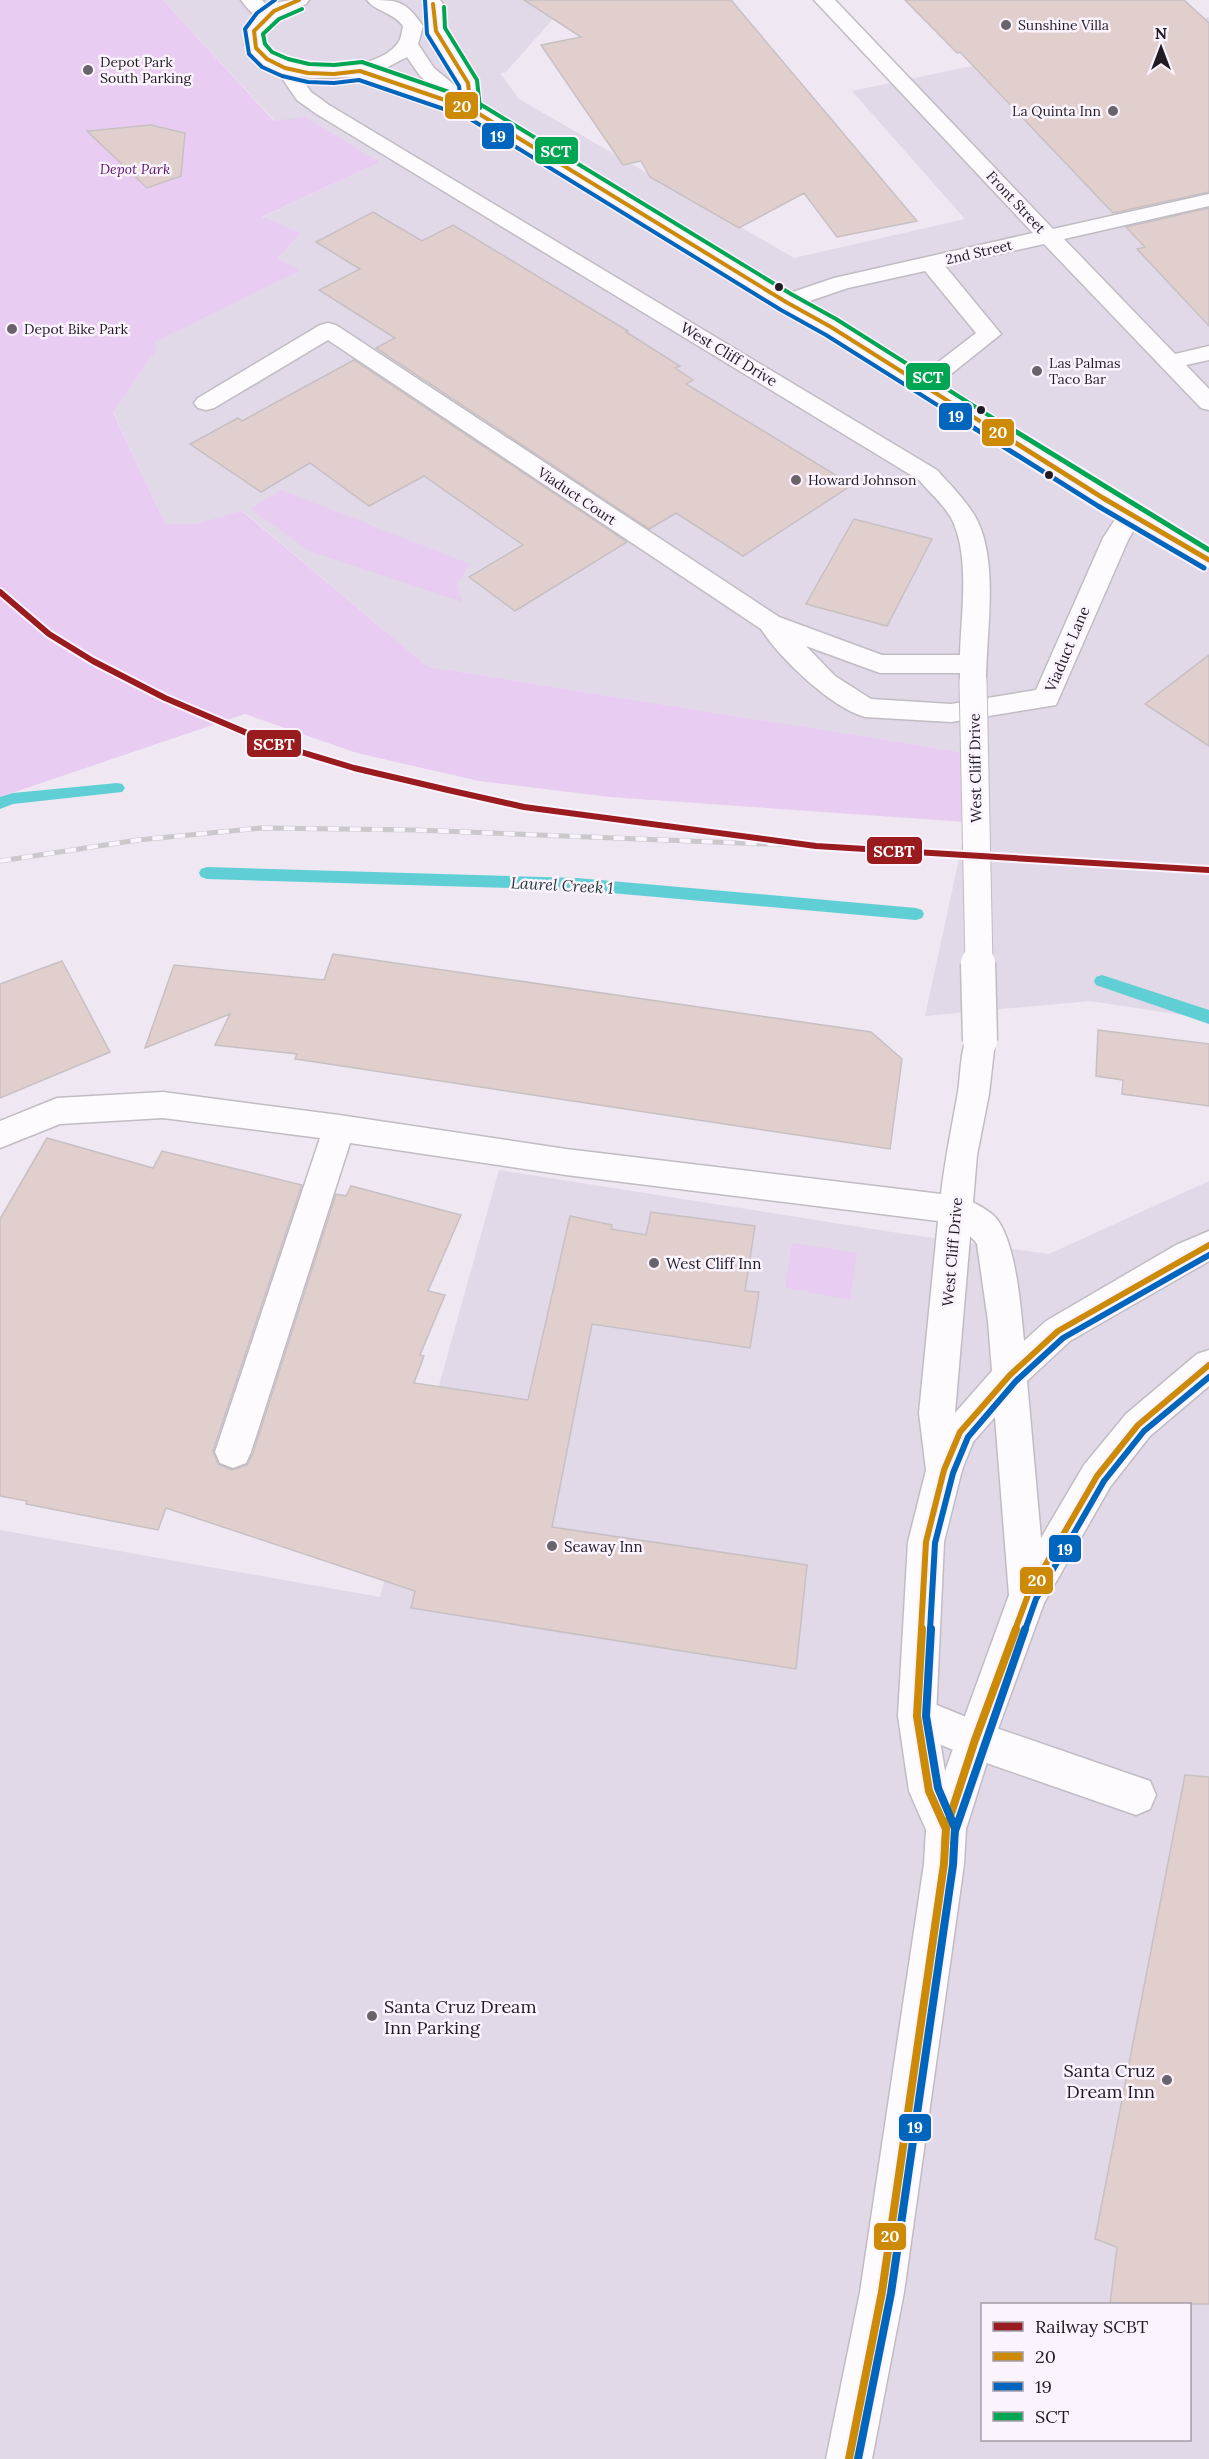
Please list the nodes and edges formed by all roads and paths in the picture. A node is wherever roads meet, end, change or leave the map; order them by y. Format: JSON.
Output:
{"nodes":[{"id":1,"x":251,"y":0,"type":"edge"},
{"id":2,"x":299,"y":0,"type":"edge"},
{"id":3,"x":377,"y":0,"type":"edge"},
{"id":4,"x":824,"y":0,"type":"edge"},
{"id":5,"x":436,"y":2,"type":"edge"},
{"id":6,"x":266,"y":15,"type":"junction"},
{"id":7,"x":410,"y":36,"type":"junction"},
{"id":8,"x":285,"y":68,"type":"junction"},
{"id":9,"x":360,"y":71,"type":"junction"},
{"id":10,"x":471,"y":109,"type":"junction"},
{"id":11,"x":1209,"y":200,"type":"edge"},
{"id":12,"x":1048,"y":237,"type":"junction"},
{"id":13,"x":930,"y":263,"type":"junction"},
{"id":14,"x":786,"y":302,"type":"junction"},
{"id":15,"x":1209,"y":353,"type":"edge"},
{"id":16,"x":1170,"y":362,"type":"junction"},
{"id":17,"x":923,"y":385,"type":"junction"},
{"id":18,"x":206,"y":403,"type":"dead end"},
{"id":19,"x":1209,"y":403,"type":"edge"},
{"id":20,"x":1131,"y":515,"type":"junction"},
{"id":21,"x":1209,"y":561,"type":"edge"},
{"id":22,"x":770,"y":623,"type":"junction"},
{"id":23,"x":973,"y":673,"type":"junction"},
{"id":24,"x":339,"y":1128,"type":"junction"},
{"id":25,"x":0,"y":1135,"type":"edge"},
{"id":26,"x":956,"y":1209,"type":"junction"},
{"id":27,"x":1209,"y":1245,"type":"edge"},
{"id":28,"x":1209,"y":1365,"type":"edge"},
{"id":29,"x":1010,"y":1375,"type":"junction"},
{"id":30,"x":233,"y":1452,"type":"dead end"},
{"id":31,"x":944,"y":1470,"type":"junction"},
{"id":32,"x":1028,"y":1595,"type":"junction"},
{"id":33,"x":917,"y":1716,"type":"junction"},
{"id":34,"x":975,"y":1740,"type":"junction"},
{"id":35,"x":1136,"y":1795,"type":"dead end"},
{"id":36,"x":946,"y":1829,"type":"junction"},
{"id":37,"x":849,"y":2459,"type":"edge"}],
"edges":[{"from":1,"to":6,"type":"street"},
{"from":2,"to":6,"type":"street"},
{"from":3,"to":7,"type":"street"},
{"from":4,"to":12,"type":"street","name":"Front Street"},
{"from":5,"to":7,"type":"street"},
{"from":5,"to":10,"type":"street"},
{"from":6,"to":8,"type":"street"},
{"from":7,"to":9,"type":"street"},
{"from":7,"to":10,"type":"street"},
{"from":8,"to":9,"type":"street"},
{"from":8,"to":23,"type":"street","name":"West Cliff Drive"},
{"from":9,"to":10,"type":"street"},
{"from":10,"to":14,"type":"street"},
{"from":11,"to":12,"type":"street","name":"2nd Street"},
{"from":12,"to":13,"type":"street","name":"2nd Street"},
{"from":12,"to":16,"type":"street","name":"Front Street"},
{"from":13,"to":14,"type":"street","name":"2nd Street"},
{"from":13,"to":17,"type":"street"},
{"from":14,"to":17,"type":"street"},
{"from":15,"to":16,"type":"street"},
{"from":16,"to":19,"type":"street","name":"Front Street"},
{"from":17,"to":20,"type":"street"},
{"from":18,"to":22,"type":"street","name":"Viaduct Court"},
{"from":20,"to":21,"type":"street"},
{"from":20,"to":22,"type":"street","name":"Viaduct Lane"},
{"from":22,"to":23,"type":"street","name":"Viaduct Court"},
{"from":23,"to":26,"type":"street","name":"West Cliff Drive","bridge":true},
{"from":24,"to":25,"type":"street"},
{"from":24,"to":26,"type":"street"},
{"from":24,"to":30,"type":"street"},
{"from":26,"to":29,"type":"street"},
{"from":26,"to":31,"type":"street","name":"West Cliff Drive"},
{"from":27,"to":29,"type":"street"},
{"from":28,"to":32,"type":"street","name":"West Cliff Drive"},
{"from":29,"to":31,"type":"street"},
{"from":29,"to":32,"type":"street"},
{"from":31,"to":33,"type":"street","name":"West Cliff Drive"},
{"from":32,"to":34,"type":"street","name":"West Cliff Drive"},
{"from":33,"to":34,"type":"street"},
{"from":33,"to":36,"type":"street","name":"West Cliff Drive"},
{"from":34,"to":35,"type":"street"},
{"from":34,"to":36,"type":"street","name":"West Cliff Drive"},
{"from":36,"to":37,"type":"street","name":"West Cliff Drive"}]}
